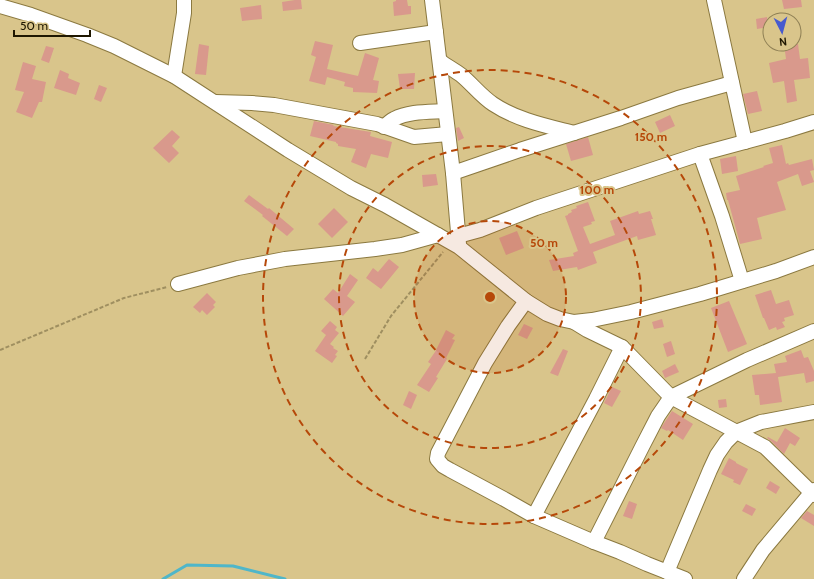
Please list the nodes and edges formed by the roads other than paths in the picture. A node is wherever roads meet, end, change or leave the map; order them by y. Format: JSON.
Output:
{"nodes":[{"id":1,"x":184,"y":0,"type":"edge"},
{"id":2,"x":432,"y":0,"type":"edge"},
{"id":3,"x":714,"y":0,"type":"edge"},
{"id":4,"x":0,"y":6,"type":"edge"},
{"id":5,"x":436,"y":32,"type":"junction"},
{"id":6,"x":360,"y":43,"type":"dead end"},
{"id":7,"x":440,"y":61,"type":"junction"},
{"id":8,"x":174,"y":76,"type":"junction"},
{"id":9,"x":732,"y":83,"type":"junction"},
{"id":10,"x":215,"y":102,"type":"junction"},
{"id":11,"x":445,"y":111,"type":"junction"},
{"id":12,"x":814,"y":122,"type":"edge"},
{"id":13,"x":384,"y":127,"type":"junction"},
{"id":14,"x":575,"y":133,"type":"junction"},
{"id":15,"x":448,"y":134,"type":"junction"},
{"id":16,"x":745,"y":142,"type":"junction"},
{"id":17,"x":700,"y":154,"type":"junction"},
{"id":18,"x":452,"y":173,"type":"junction"},
{"id":19,"x":438,"y":235,"type":"junction"},
{"id":20,"x":456,"y":241,"type":"junction"},
{"id":21,"x":814,"y":257,"type":"edge"},
{"id":22,"x":742,"y":281,"type":"junction"},
{"id":23,"x":178,"y":284,"type":"road end"},
{"id":24,"x":526,"y":300,"type":"junction"},
{"id":25,"x":574,"y":322,"type":"junction"},
{"id":26,"x":814,"y":331,"type":"edge"},
{"id":27,"x":622,"y":347,"type":"junction"},
{"id":28,"x":671,"y":397,"type":"junction"},
{"id":29,"x":814,"y":412,"type":"edge"},
{"id":30,"x":736,"y":432,"type":"junction"},
{"id":31,"x":813,"y":493,"type":"edge"},
{"id":32,"x":534,"y":516,"type":"junction"},
{"id":33,"x":594,"y":542,"type":"junction"},
{"id":34,"x":667,"y":572,"type":"junction"},
{"id":35,"x":685,"y":579,"type":"edge"},
{"id":36,"x":744,"y":579,"type":"edge"}],
"edges":[{"from":1,"to":8,"type":"street"},
{"from":2,"to":5,"type":"street"},
{"from":3,"to":9,"type":"street"},
{"from":4,"to":8,"type":"street"},
{"from":5,"to":6,"type":"street"},
{"from":5,"to":7,"type":"street"},
{"from":7,"to":11,"type":"street"},
{"from":7,"to":14,"type":"street"},
{"from":8,"to":10,"type":"street"},
{"from":9,"to":14,"type":"street"},
{"from":9,"to":16,"type":"street"},
{"from":10,"to":13,"type":"street"},
{"from":10,"to":19,"type":"street"},
{"from":11,"to":13,"type":"street"},
{"from":11,"to":15,"type":"street"},
{"from":12,"to":16,"type":"street"},
{"from":13,"to":15,"type":"street"},
{"from":14,"to":18,"type":"street"},
{"from":15,"to":18,"type":"street"},
{"from":16,"to":17,"type":"street"},
{"from":17,"to":20,"type":"street"},
{"from":17,"to":22,"type":"street"},
{"from":18,"to":20,"type":"street"},
{"from":19,"to":20,"type":"street"},
{"from":19,"to":23,"type":"street"},
{"from":20,"to":24,"type":"street"},
{"from":21,"to":22,"type":"street"},
{"from":22,"to":25,"type":"street"},
{"from":24,"to":25,"type":"street"},
{"from":24,"to":32,"type":"street"},
{"from":25,"to":27,"type":"street"},
{"from":26,"to":28,"type":"street"},
{"from":27,"to":28,"type":"street"},
{"from":27,"to":32,"type":"street"},
{"from":28,"to":30,"type":"street"},
{"from":28,"to":33,"type":"street"},
{"from":29,"to":30,"type":"street"},
{"from":30,"to":31,"type":"street"},
{"from":30,"to":34,"type":"street"},
{"from":31,"to":36,"type":"street"},
{"from":32,"to":33,"type":"street"},
{"from":33,"to":34,"type":"street"},
{"from":34,"to":35,"type":"street"}]}
